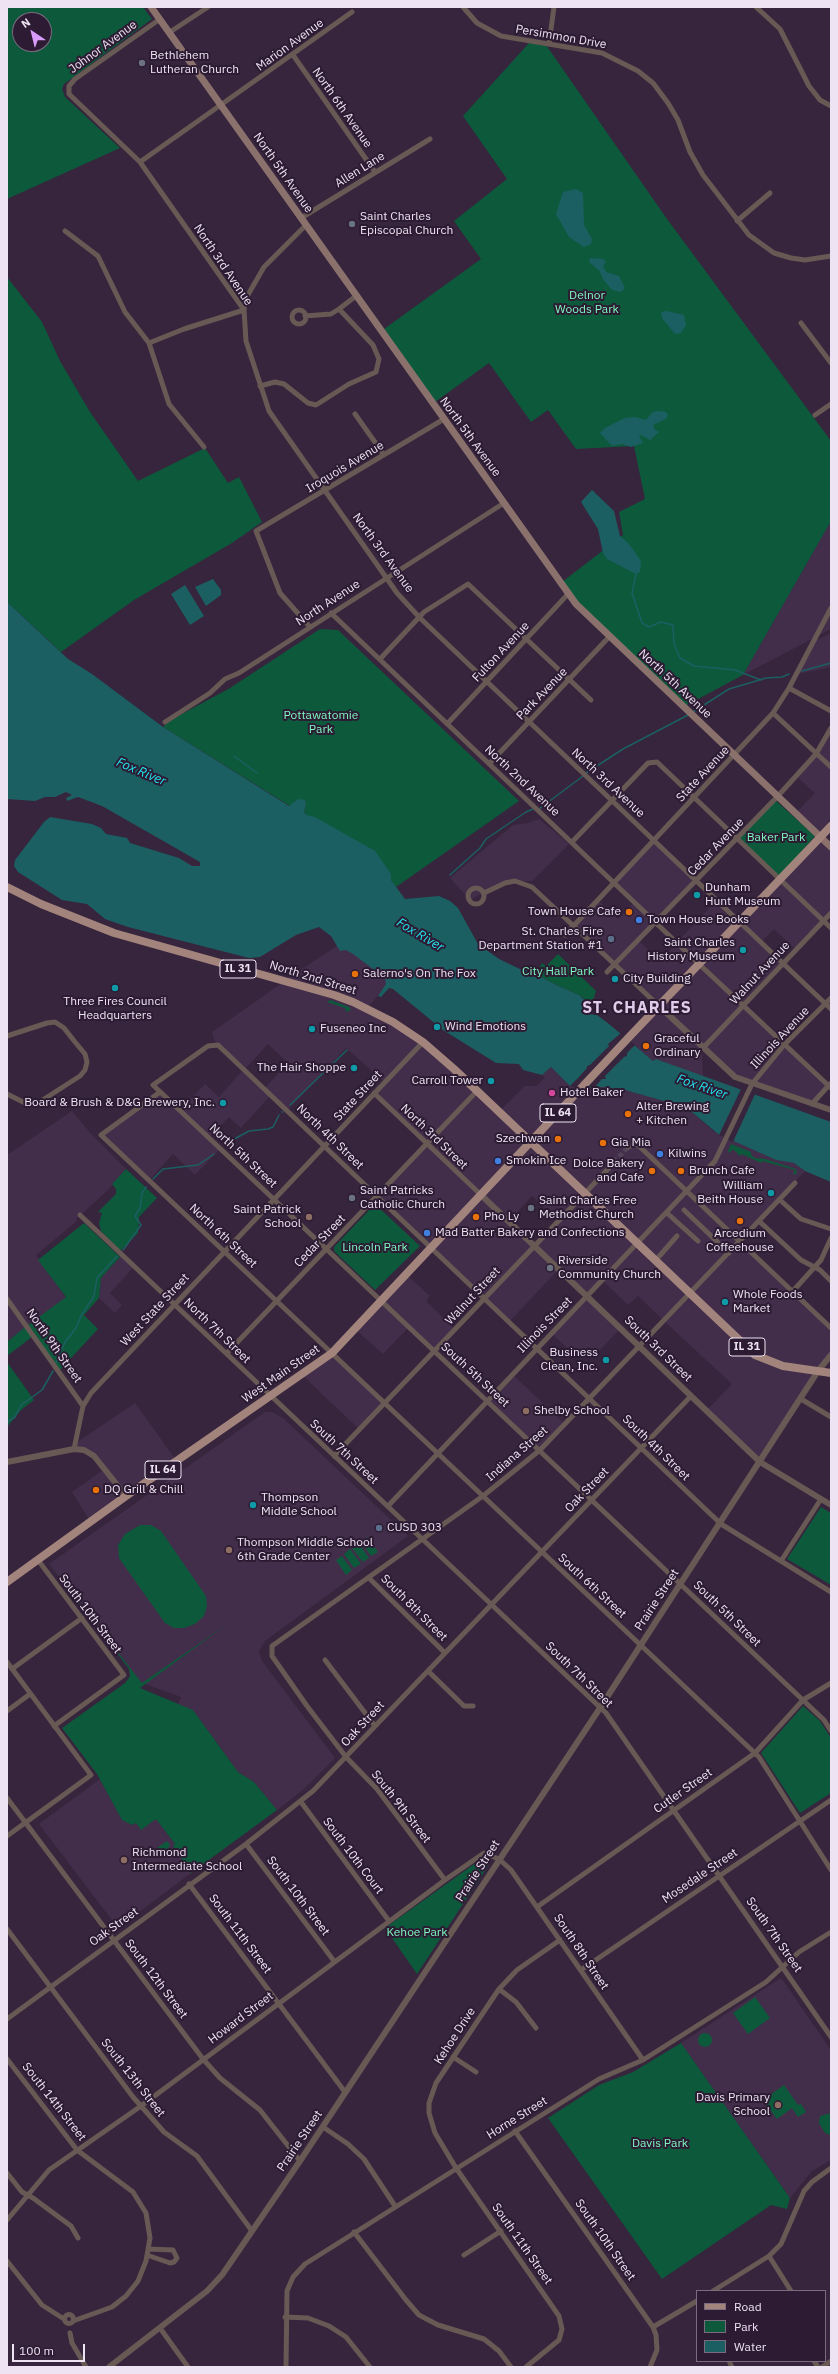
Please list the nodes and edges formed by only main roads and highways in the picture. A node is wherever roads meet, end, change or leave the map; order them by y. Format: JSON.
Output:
{"nodes":[{"id":1,"x":151,"y":7,"type":"edge"},
{"id":2,"x":831,"y":826,"type":"edge"},
{"id":3,"x":821,"y":837,"type":"junction"},
{"id":4,"x":831,"y":847,"type":"edge"},
{"id":5,"x":7,"y":887,"type":"edge"},
{"id":6,"x":530,"y":1143,"type":"junction"},
{"id":7,"x":831,"y":1373,"type":"edge"},
{"id":8,"x":7,"y":1582,"type":"edge"}],
"edges":[{"from":1,"to":3,"type":"main road","name":"North 5th Avenue"},
{"from":2,"to":3,"type":"main road","number":"IL 64"},
{"from":3,"to":4,"type":"main road","name":"North 5th Avenue"},
{"from":3,"to":6,"type":"main road","number":"IL 64"},
{"from":5,"to":6,"type":"main road","name":"North 2nd Street","number":"IL 31"},
{"from":6,"to":7,"type":"main road","number":"IL 31"},
{"from":6,"to":8,"type":"main road","name":"West Main Street","number":"IL 64"}]}
